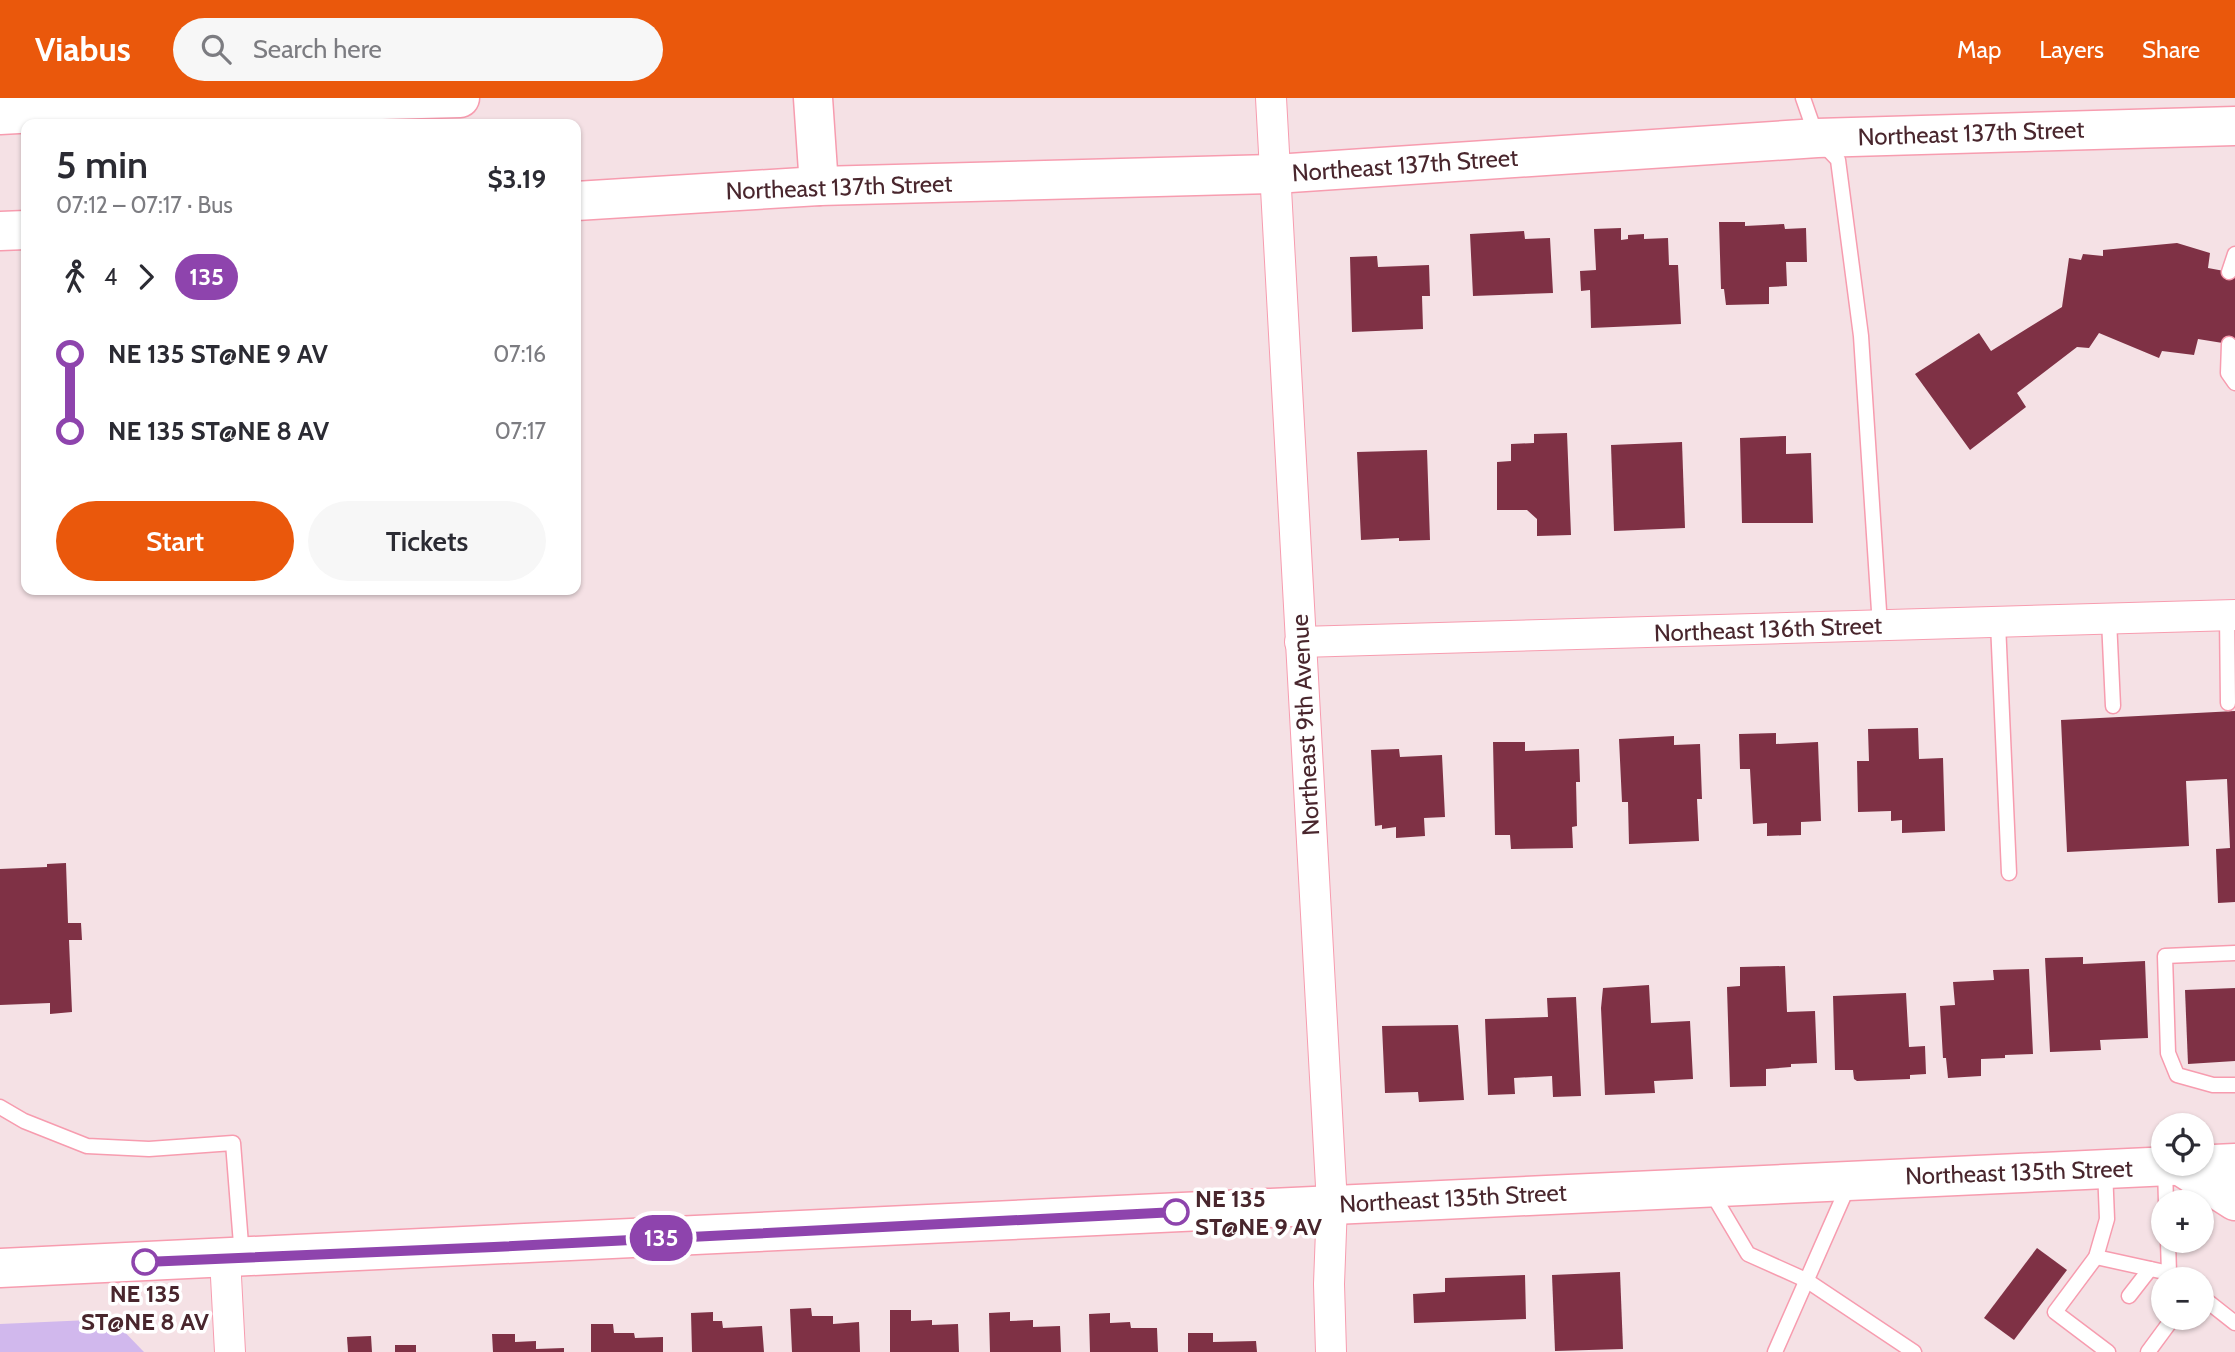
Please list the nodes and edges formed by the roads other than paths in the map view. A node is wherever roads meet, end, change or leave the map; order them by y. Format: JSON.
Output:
{"nodes":[{"id":1,"x":460,"y":98,"type":"edge"},
{"id":2,"x":813,"y":98,"type":"edge"},
{"id":3,"x":1271,"y":98,"type":"edge"},
{"id":4,"x":1803,"y":98,"type":"edge"},
{"id":5,"x":182,"y":102,"type":"edge"},
{"id":6,"x":0,"y":115,"type":"edge"},
{"id":7,"x":2235,"y":126,"type":"edge"},
{"id":8,"x":1816,"y":138,"type":"junction"},
{"id":9,"x":1275,"y":174,"type":"junction"},
{"id":10,"x":819,"y":186,"type":"junction"},
{"id":11,"x":581,"y":201,"type":"edge"},
{"id":12,"x":21,"y":230,"type":"edge"},
{"id":13,"x":0,"y":231,"type":"edge"},
{"id":14,"x":2235,"y":254,"type":"edge"},
{"id":15,"x":2229,"y":272,"type":"dead end"},
{"id":16,"x":2229,"y":344,"type":"dead end"},
{"id":17,"x":2235,"y":383,"type":"edge"},
{"id":18,"x":2231,"y":615,"type":"edge"},
{"id":19,"x":2109,"y":620,"type":"junction"},
{"id":20,"x":1998,"y":623,"type":"junction"},
{"id":21,"x":1880,"y":626,"type":"junction"},
{"id":22,"x":1300,"y":642,"type":"junction"},
{"id":23,"x":2228,"y":703,"type":"dead end"},
{"id":24,"x":2113,"y":706,"type":"dead end"},
{"id":25,"x":2009,"y":873,"type":"dead end"},
{"id":26,"x":2235,"y":953,"type":"edge"},
{"id":27,"x":2235,"y":1085,"type":"edge"},
{"id":28,"x":0,"y":1107,"type":"edge"},
{"id":29,"x":2235,"y":1163,"type":"edge"},
{"id":30,"x":2105,"y":1168,"type":"junction"},
{"id":31,"x":2170,"y":1178,"type":"edge"},
{"id":32,"x":1851,"y":1179,"type":"junction"},
{"id":33,"x":1707,"y":1186,"type":"junction"},
{"id":34,"x":2235,"y":1201,"type":"edge"},
{"id":35,"x":1332,"y":1204,"type":"junction"},
{"id":36,"x":2096,"y":1257,"type":"junction"},
{"id":37,"x":233,"y":1258,"type":"junction"},
{"id":38,"x":0,"y":1268,"type":"edge"},
{"id":39,"x":2150,"y":1269,"type":"joint"},
{"id":40,"x":1806,"y":1280,"type":"junction"},
{"id":41,"x":2129,"y":1296,"type":"dead end"},
{"id":42,"x":2214,"y":1306,"type":"edge"},
{"id":43,"x":2235,"y":1323,"type":"edge"},
{"id":44,"x":2164,"y":1330,"type":"edge"},
{"id":45,"x":230,"y":1352,"type":"edge"},
{"id":46,"x":1331,"y":1352,"type":"edge"},
{"id":47,"x":1775,"y":1352,"type":"edge"},
{"id":48,"x":1914,"y":1352,"type":"edge"},
{"id":49,"x":2108,"y":1352,"type":"edge"},
{"id":50,"x":2148,"y":1352,"type":"edge"}],
"edges":[{"from":1,"to":5,"type":"main road"},
{"from":2,"to":10,"type":"main road"},
{"from":3,"to":9,"type":"street","name":"Northeast 9th Avenue"},
{"from":4,"to":8,"type":"lane"},
{"from":5,"to":6,"type":"main road"},
{"from":7,"to":8,"type":"main road","name":"Northeast 137th Street"},
{"from":8,"to":9,"type":"main road","name":"Northeast 137th Street"},
{"from":8,"to":21,"type":"lane"},
{"from":9,"to":10,"type":"main road","name":"Northeast 137th Street"},
{"from":9,"to":22,"type":"street","name":"Northeast 9th Avenue"},
{"from":10,"to":11,"type":"main road","name":"Northeast 137th Street"},
{"from":12,"to":13,"type":"main road"},
{"from":14,"to":15,"type":"lane"},
{"from":16,"to":17,"type":"lane"},
{"from":18,"to":19,"type":"street","name":"Northeast 136th Street"},
{"from":18,"to":23,"type":"lane"},
{"from":19,"to":20,"type":"street","name":"Northeast 136th Street"},
{"from":19,"to":24,"type":"lane"},
{"from":20,"to":21,"type":"street","name":"Northeast 136th Street"},
{"from":20,"to":25,"type":"lane"},
{"from":21,"to":22,"type":"street","name":"Northeast 136th Street"},
{"from":22,"to":35,"type":"street","name":"Northeast 9th Avenue"},
{"from":26,"to":27,"type":"lane"},
{"from":28,"to":37,"type":"lane"},
{"from":29,"to":31,"type":"main road","name":"Northeast 135th Street"},
{"from":30,"to":31,"type":"main road","name":"Northeast 135th Street"},
{"from":30,"to":32,"type":"main road","name":"Northeast 135th Street"},
{"from":30,"to":36,"type":"lane"},
{"from":31,"to":34,"type":"main road"},
{"from":32,"to":33,"type":"main road","name":"Northeast 135th Street"},
{"from":32,"to":40,"type":"lane"},
{"from":33,"to":35,"type":"main road","name":"Northeast 135th Street"},
{"from":33,"to":40,"type":"lane"},
{"from":35,"to":37,"type":"main road","name":"Northeast 135th Street"},
{"from":35,"to":46,"type":"street","name":"Northeast 9th Avenue"},
{"from":36,"to":39,"type":"lane"},
{"from":36,"to":49,"type":"lane"},
{"from":37,"to":38,"type":"main road","name":"Northeast 135th Street"},
{"from":37,"to":45,"type":"street"},
{"from":39,"to":41,"type":"lane"},
{"from":40,"to":47,"type":"lane"},
{"from":40,"to":48,"type":"lane"},
{"from":42,"to":43,"type":"lane"},
{"from":44,"to":50,"type":"lane"}]}
